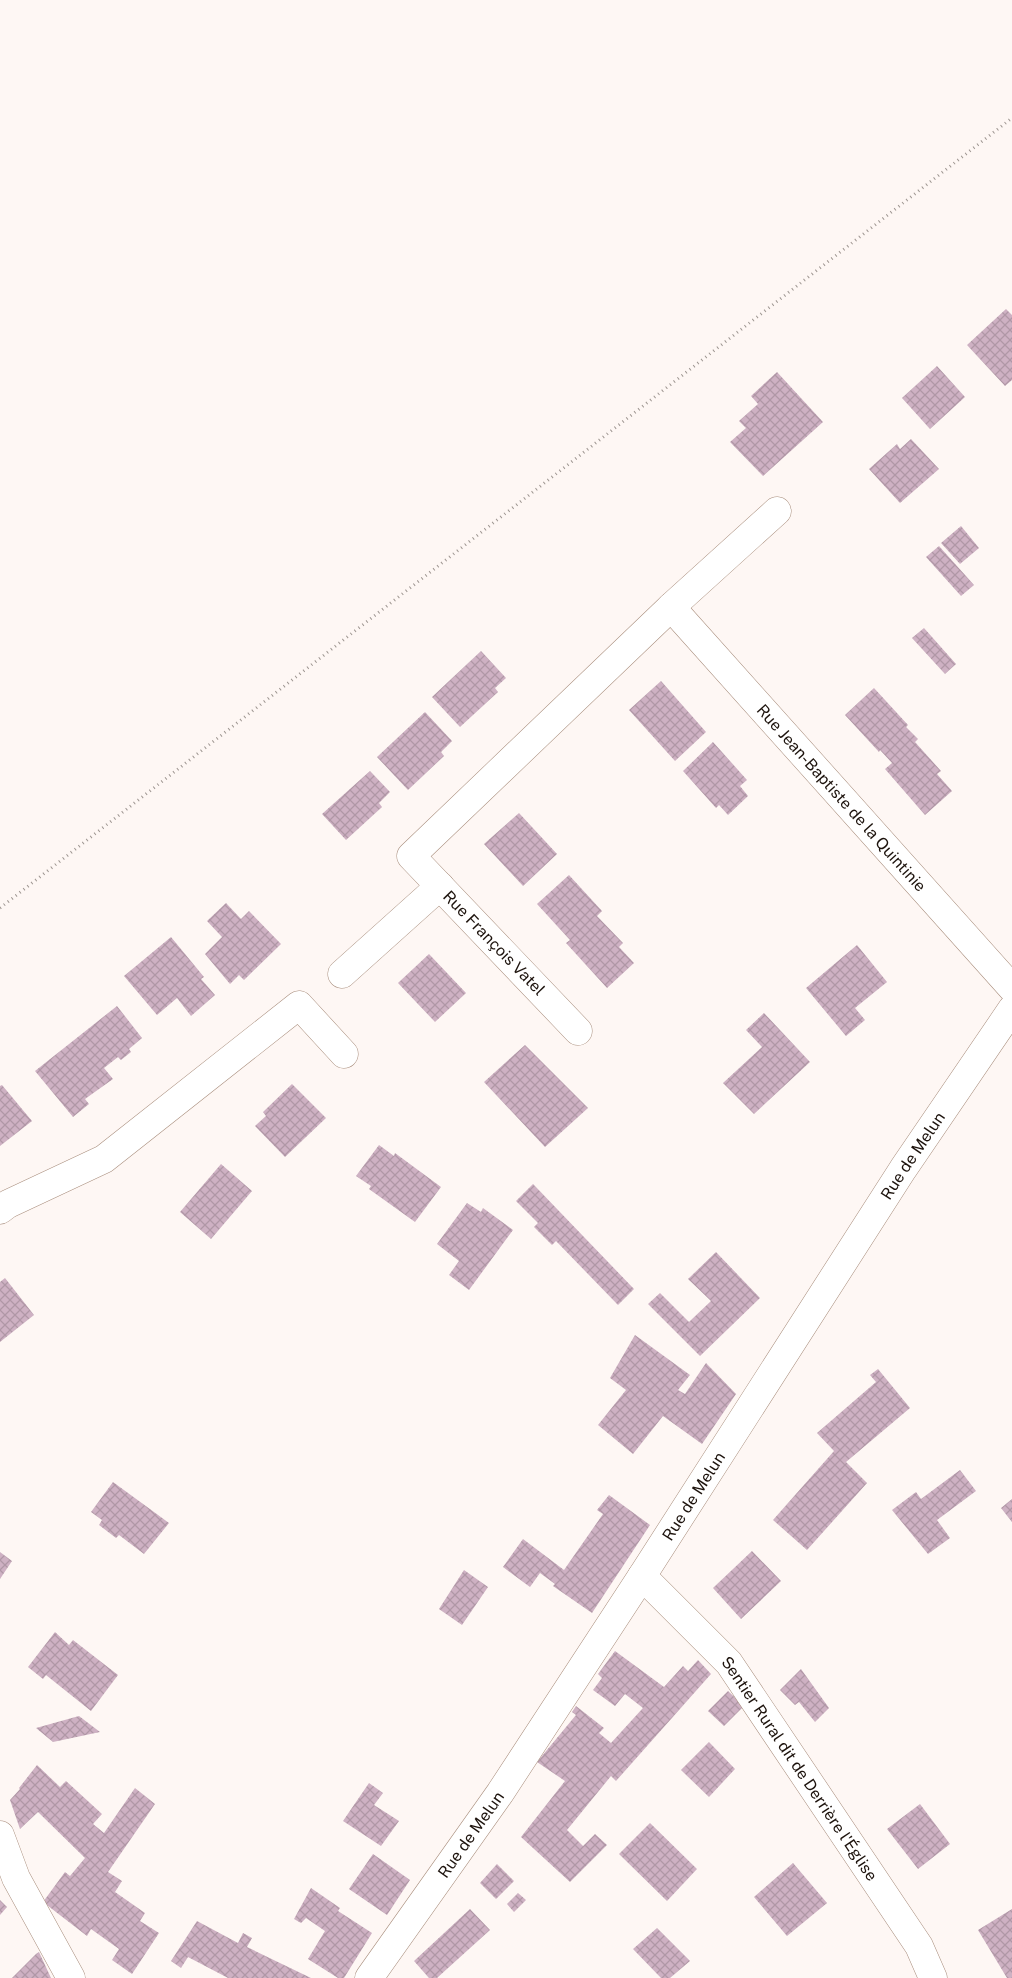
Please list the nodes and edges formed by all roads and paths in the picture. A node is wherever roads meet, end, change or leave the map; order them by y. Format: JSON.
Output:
{"nodes":[{"id":1,"x":1012,"y":118,"type":"edge"},
{"id":2,"x":777,"y":511,"type":"dead end"},
{"id":3,"x":671,"y":607,"type":"junction"},
{"id":4,"x":440,"y":886,"type":"junction"},
{"id":5,"x":0,"y":908,"type":"edge"},
{"id":6,"x":342,"y":974,"type":"dead end"},
{"id":7,"x":1012,"y":988,"type":"edge"},
{"id":8,"x":1012,"y":1009,"type":"edge"},
{"id":9,"x":578,"y":1031,"type":"dead end"},
{"id":10,"x":344,"y":1054,"type":"dead end"},
{"id":11,"x":0,"y":1210,"type":"edge"},
{"id":12,"x":642,"y":1576,"type":"junction"},
{"id":13,"x":0,"y":1835,"type":"edge"},
{"id":14,"x":71,"y":1978,"type":"edge"},
{"id":15,"x":369,"y":1978,"type":"edge"},
{"id":16,"x":933,"y":1978,"type":"edge"}],
"edges":[{"from":1,"to":5,"type":"path"},
{"from":2,"to":3,"type":"street"},
{"from":3,"to":4,"type":"street","name":"Rue François Vatel"},
{"from":3,"to":7,"type":"street","name":"Rue Jean-Baptiste de la Quintinie"},
{"from":4,"to":6,"type":"street"},
{"from":4,"to":9,"type":"street","name":"Rue François Vatel"},
{"from":8,"to":12,"type":"street","name":"Rue de Melun"},
{"from":10,"to":11,"type":"street"},
{"from":12,"to":15,"type":"street","name":"Rue de Melun"},
{"from":12,"to":16,"type":"street","name":"Sentier Rural dit de Derrière l'Église"},
{"from":13,"to":14,"type":"street"}]}
